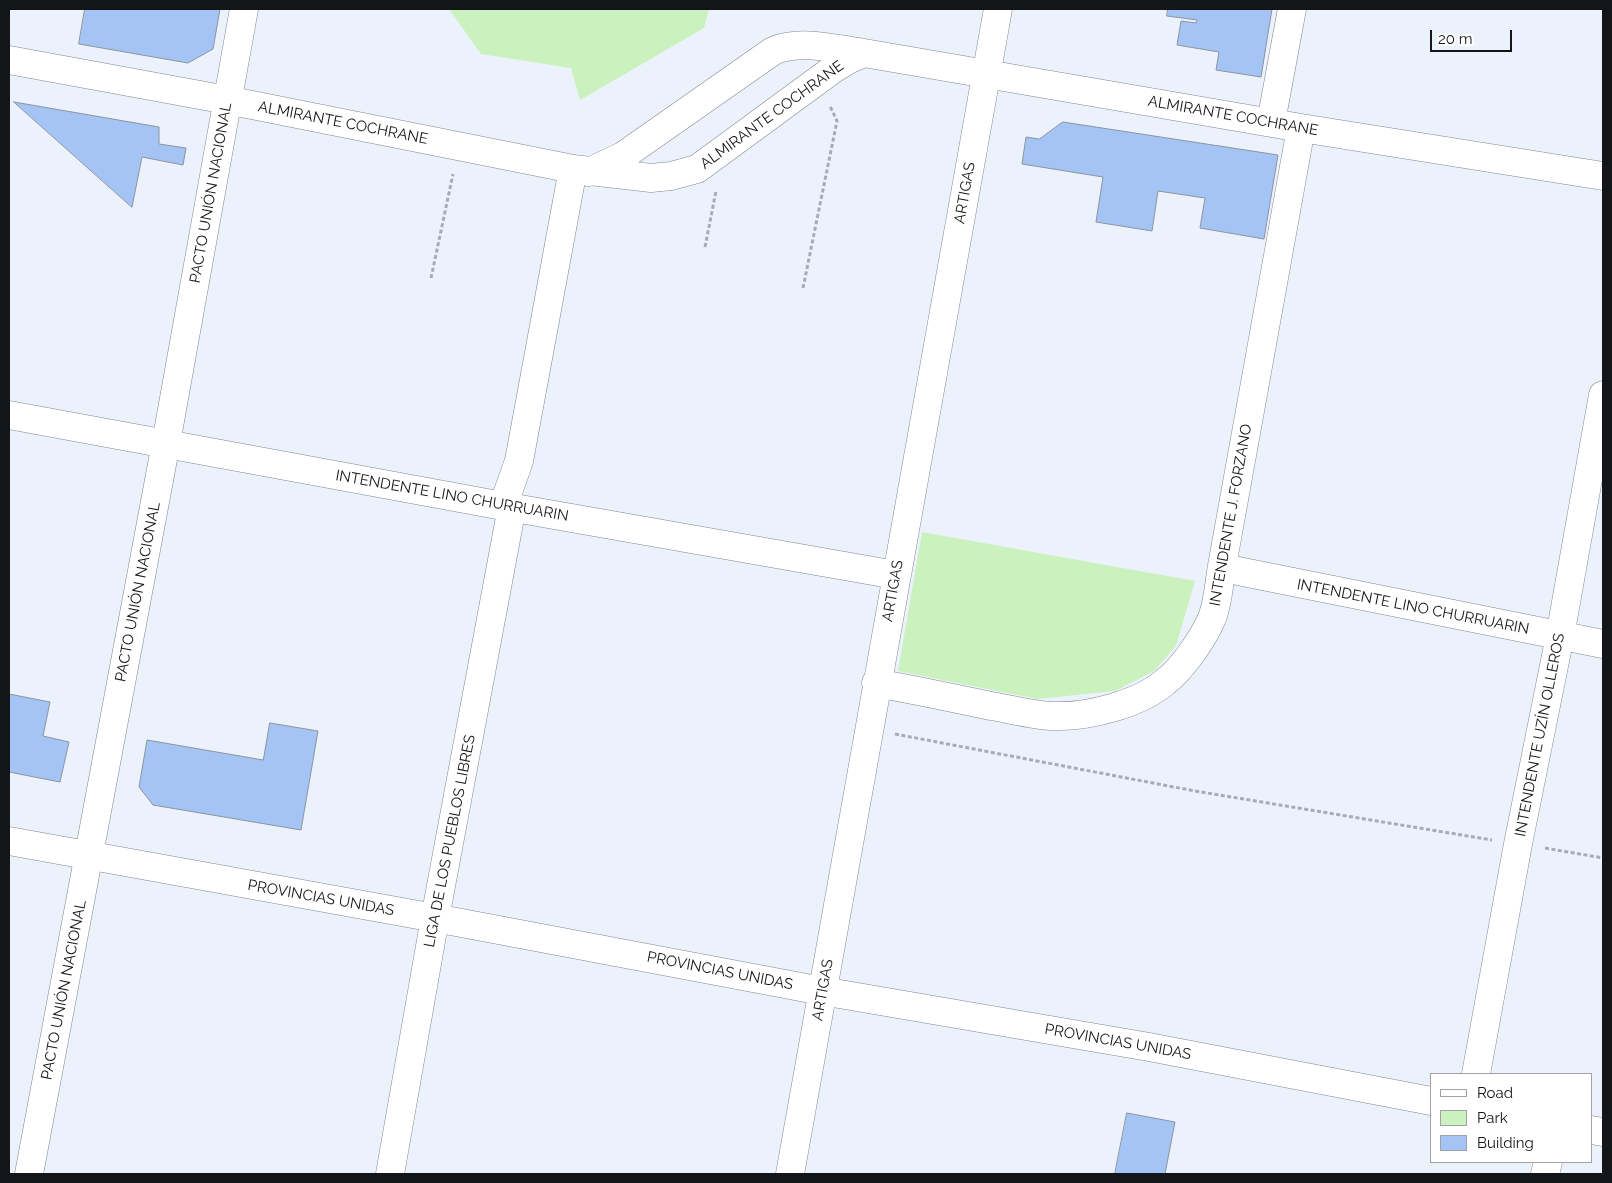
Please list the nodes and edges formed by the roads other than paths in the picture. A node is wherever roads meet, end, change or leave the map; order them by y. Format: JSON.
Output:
{"nodes":[{"id":1,"x":244,"y":9,"type":"edge"},
{"id":2,"x":998,"y":9,"type":"edge"},
{"id":3,"x":1292,"y":9,"type":"edge"},
{"id":4,"x":864,"y":53,"type":"junction"},
{"id":5,"x":9,"y":60,"type":"edge"},
{"id":6,"x":986,"y":73,"type":"junction"},
{"id":7,"x":227,"y":100,"type":"junction"},
{"id":8,"x":1271,"y":122,"type":"junction"},
{"id":9,"x":1301,"y":128,"type":"junction"},
{"id":10,"x":581,"y":170,"type":"junction"},
{"id":11,"x":1603,"y":176,"type":"edge"},
{"id":12,"x":1603,"y":395,"type":"edge"},
{"id":13,"x":9,"y":415,"type":"edge"},
{"id":14,"x":166,"y":443,"type":"junction"},
{"id":15,"x":508,"y":507,"type":"junction"},
{"id":16,"x":1222,"y":566,"type":"junction"},
{"id":17,"x":896,"y":575,"type":"junction"},
{"id":18,"x":1560,"y":636,"type":"junction"},
{"id":19,"x":1603,"y":644,"type":"edge"},
{"id":20,"x":876,"y":683,"type":"junction"},
{"id":21,"x":9,"y":842,"type":"edge"},
{"id":22,"x":89,"y":856,"type":"junction"},
{"id":23,"x":435,"y":918,"type":"junction"},
{"id":24,"x":822,"y":991,"type":"junction"},
{"id":25,"x":1476,"y":1073,"type":"edge"},
{"id":26,"x":1430,"y":1100,"type":"edge"},
{"id":27,"x":29,"y":1174,"type":"edge"},
{"id":28,"x":390,"y":1174,"type":"edge"},
{"id":29,"x":790,"y":1174,"type":"edge"}],
"edges":[{"from":1,"to":7,"type":"street","name":"PACTO UNIÓN NACIONAL"},
{"from":2,"to":6,"type":"street","name":"ARTIGAS"},
{"from":3,"to":8,"type":"street"},
{"from":4,"to":6,"type":"street","name":"ALMIRANTE COCHRANE"},
{"from":4,"to":10,"type":"street","name":"ALMIRANTE COCHRANE"},
{"from":4,"to":10,"type":"street","name":"ALMIRANTE COCHRANE"},
{"from":5,"to":7,"type":"street","name":"ALMIRANTE COCHRANE"},
{"from":6,"to":8,"type":"street","name":"ALMIRANTE COCHRANE"},
{"from":6,"to":17,"type":"street","name":"ARTIGAS"},
{"from":7,"to":10,"type":"street","name":"ALMIRANTE COCHRANE"},
{"from":7,"to":14,"type":"street","name":"PACTO UNIÓN NACIONAL"},
{"from":8,"to":9,"type":"street","name":"ALMIRANTE COCHRANE"},
{"from":9,"to":11,"type":"street","name":"ALMIRANTE COCHRANE"},
{"from":9,"to":16,"type":"street","name":"INTENDENTE J. FORZANO"},
{"from":10,"to":15,"type":"street","name":"LIGA DE LOS PUEBLOS LIBRES"},
{"from":12,"to":18,"type":"street","name":"INTENDENTE UZÍN OLLEROS"},
{"from":13,"to":14,"type":"street","name":"INTENDENTE LINO CHURRUARIN"},
{"from":14,"to":15,"type":"street","name":"INTENDENTE LINO CHURRUARIN"},
{"from":14,"to":22,"type":"street","name":"PACTO UNIÓN NACIONAL"},
{"from":15,"to":17,"type":"street","name":"INTENDENTE LINO CHURRUARIN"},
{"from":15,"to":23,"type":"street","name":"LIGA DE LOS PUEBLOS LIBRES"},
{"from":16,"to":18,"type":"street","name":"INTENDENTE LINO CHURRUARIN"},
{"from":16,"to":20,"type":"street","name":"INTENDENTE J. FORZANO"},
{"from":17,"to":20,"type":"street","name":"ARTIGAS"},
{"from":18,"to":19,"type":"street","name":"INTENDENTE LINO CHURRUARIN"},
{"from":18,"to":25,"type":"street","name":"INTENDENTE UZÍN OLLEROS"},
{"from":20,"to":24,"type":"street","name":"ARTIGAS"},
{"from":21,"to":22,"type":"street","name":"PROVINCIAS UNIDAS"},
{"from":22,"to":23,"type":"street","name":"PROVINCIAS UNIDAS"},
{"from":22,"to":27,"type":"street","name":"PACTO UNIÓN NACIONAL"},
{"from":23,"to":24,"type":"street","name":"PROVINCIAS UNIDAS"},
{"from":23,"to":28,"type":"street","name":"LIGA DE LOS PUEBLOS LIBRES"},
{"from":24,"to":26,"type":"street","name":"PROVINCIAS UNIDAS"},
{"from":24,"to":29,"type":"street","name":"ARTIGAS"}]}
